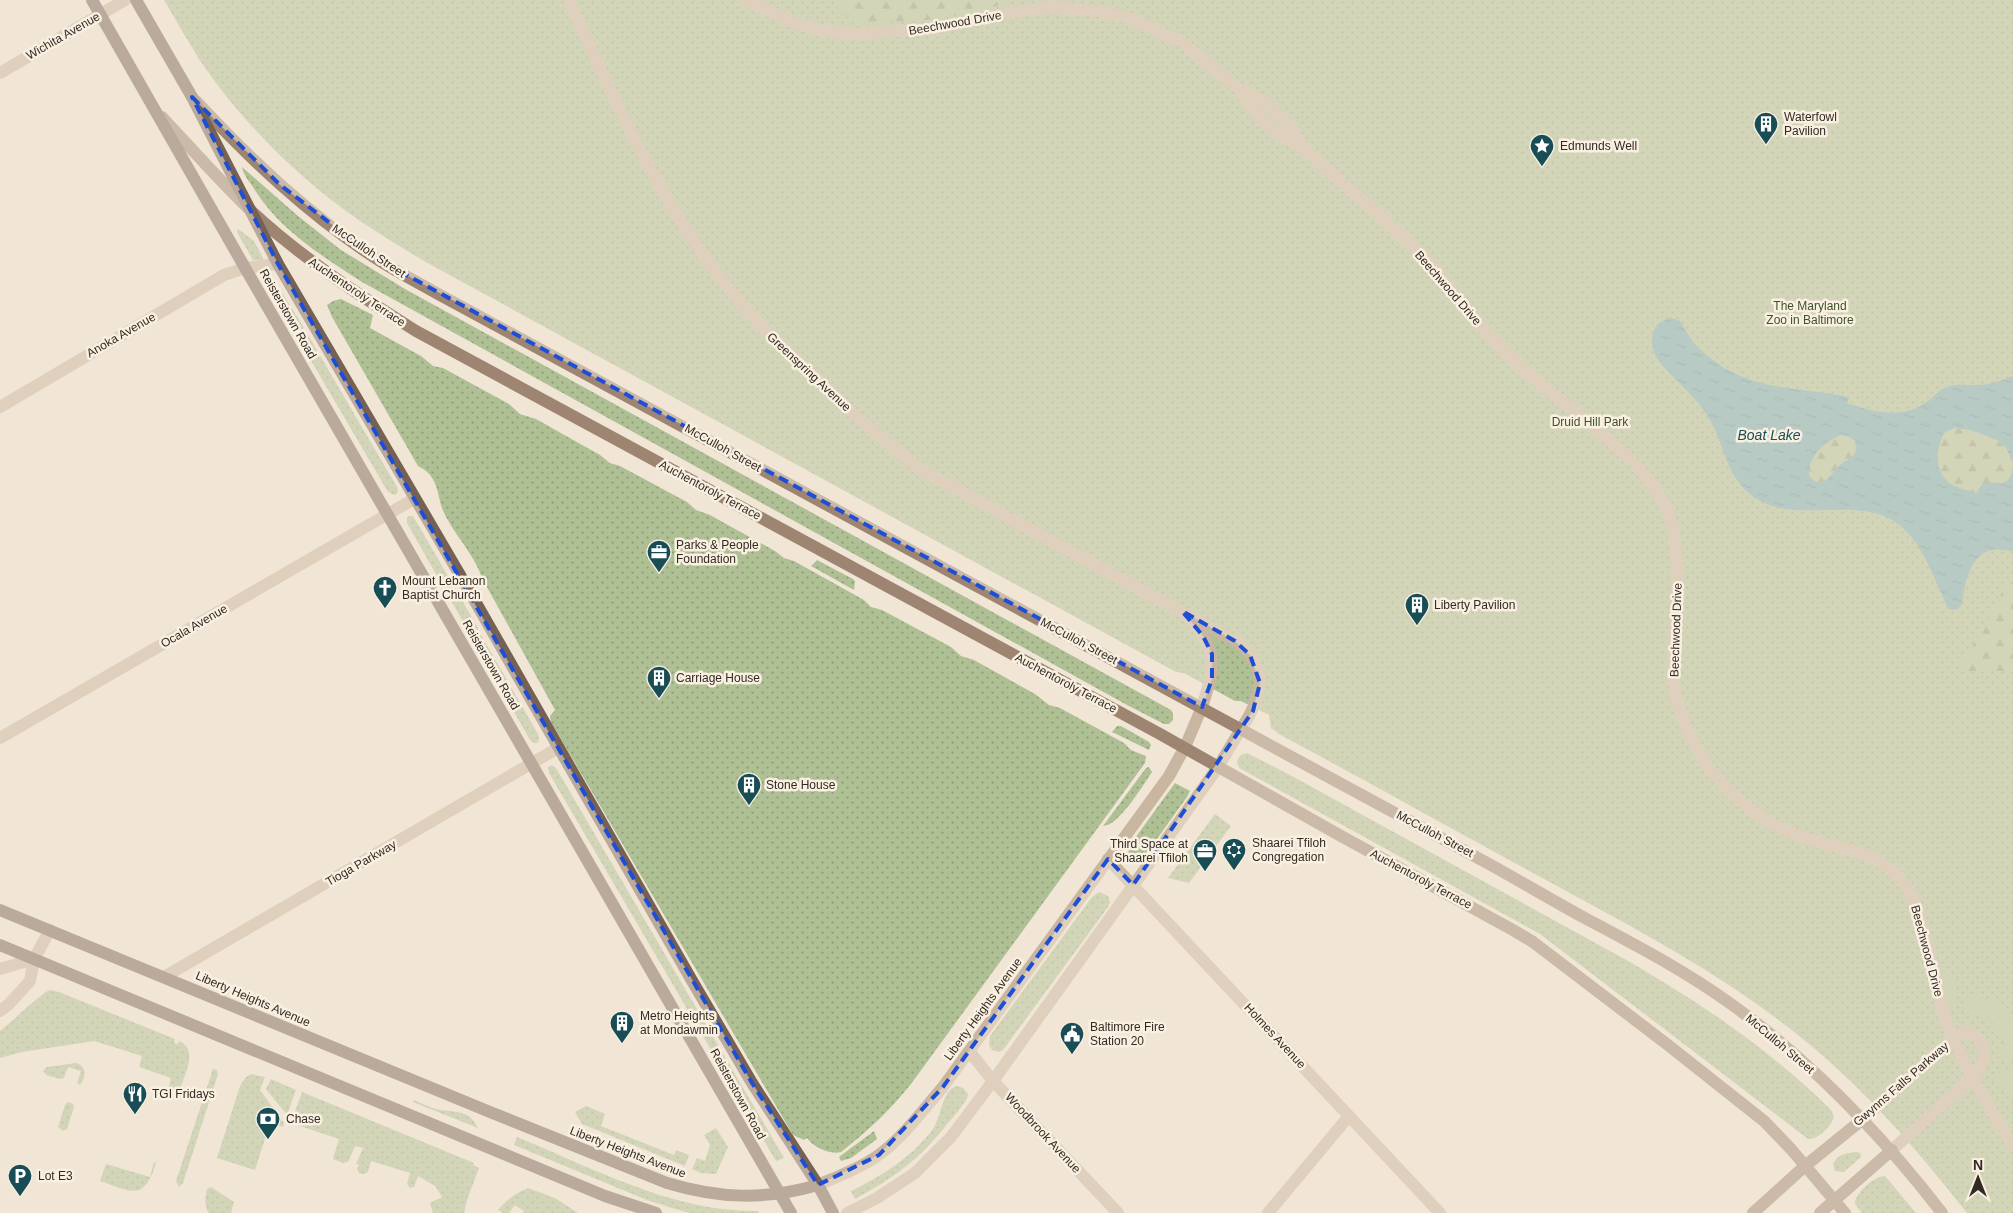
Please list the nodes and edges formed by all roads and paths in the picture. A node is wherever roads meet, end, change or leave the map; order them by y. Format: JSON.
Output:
{"nodes":[{"id":1,"x":92,"y":0,"type":"edge"},
{"id":2,"x":126,"y":0,"type":"edge"},
{"id":3,"x":136,"y":0,"type":"edge"},
{"id":4,"x":569,"y":0,"type":"edge"},
{"id":5,"x":745,"y":0,"type":"edge"},
{"id":6,"x":101,"y":14,"type":"junction"},
{"id":7,"x":0,"y":72,"type":"edge"},
{"id":8,"x":192,"y":97,"type":"junction"},
{"id":9,"x":158,"y":114,"type":"junction"},
{"id":10,"x":248,"y":208,"type":"junction"},
{"id":11,"x":278,"y":264,"type":"junction"},
{"id":12,"x":245,"y":268,"type":"junction"},
{"id":13,"x":0,"y":407,"type":"edge"},
{"id":14,"x":414,"y":499,"type":"junction"},
{"id":15,"x":388,"y":514,"type":"junction"},
{"id":16,"x":1182,"y":611,"type":"junction"},
{"id":17,"x":1202,"y":708,"type":"junction"},
{"id":18,"x":1241,"y":729,"type":"junction"},
{"id":19,"x":0,"y":738,"type":"edge"},
{"id":20,"x":1185,"y":747,"type":"junction"},
{"id":21,"x":558,"y":748,"type":"junction"},
{"id":22,"x":532,"y":763,"type":"junction"},
{"id":23,"x":1218,"y":767,"type":"junction"},
{"id":24,"x":1108,"y":859,"type":"junction"},
{"id":25,"x":1134,"y":885,"type":"junction"},
{"id":26,"x":0,"y":910,"type":"edge"},
{"id":27,"x":50,"y":930,"type":"junction"},
{"id":28,"x":0,"y":945,"type":"edge"},
{"id":29,"x":34,"y":959,"type":"junction"},
{"id":30,"x":0,"y":969,"type":"edge"},
{"id":31,"x":164,"y":977,"type":"junction"},
{"id":32,"x":0,"y":1011,"type":"edge"},
{"id":33,"x":1953,"y":1038,"type":"junction"},
{"id":34,"x":970,"y":1052,"type":"junction"},
{"id":35,"x":1973,"y":1077,"type":"junction"},
{"id":36,"x":993,"y":1081,"type":"junction"},
{"id":37,"x":1350,"y":1116,"type":"junction"},
{"id":38,"x":1863,"y":1119,"type":"junction"},
{"id":39,"x":2013,"y":1146,"type":"edge"},
{"id":40,"x":1892,"y":1150,"type":"junction"},
{"id":41,"x":1806,"y":1166,"type":"junction"},
{"id":42,"x":818,"y":1185,"type":"junction"},
{"id":43,"x":780,"y":1194,"type":"junction"},
{"id":44,"x":605,"y":1196,"type":"junction"},
{"id":45,"x":1834,"y":1201,"type":"junction"},
{"id":46,"x":642,"y":1213,"type":"edge"},
{"id":47,"x":656,"y":1213,"type":"edge"},
{"id":48,"x":791,"y":1213,"type":"edge"},
{"id":49,"x":833,"y":1213,"type":"edge"},
{"id":50,"x":847,"y":1213,"type":"edge"},
{"id":51,"x":1118,"y":1213,"type":"edge"},
{"id":52,"x":1268,"y":1213,"type":"edge"},
{"id":53,"x":1440,"y":1213,"type":"edge"},
{"id":54,"x":1754,"y":1213,"type":"edge"},
{"id":55,"x":1820,"y":1213,"type":"edge"},
{"id":56,"x":1844,"y":1213,"type":"edge"},
{"id":57,"x":1942,"y":1213,"type":"edge"}],
"edges":[{"from":1,"to":6,"type":"main road","name":"Reisterstown Road"},
{"from":2,"to":6,"type":"street","name":"Wichita Avenue"},
{"from":3,"to":8,"type":"main road","name":"Reisterstown Road"},
{"from":4,"to":16,"type":"street","name":"Greenspring Avenue"},
{"from":5,"to":33,"type":"street","name":"Beechwood Drive"},
{"from":6,"to":7,"type":"street","name":"Wichita Avenue"},
{"from":6,"to":9,"type":"main road","name":"Reisterstown Road"},
{"from":8,"to":10,"type":"main road","name":"Reisterstown Road"},
{"from":8,"to":17,"type":"main road","name":"McCulloh Street"},
{"from":9,"to":10,"type":"main road","name":"Auchentoroly Terrace"},
{"from":9,"to":12,"type":"main road","name":"Reisterstown Road"},
{"from":10,"to":11,"type":"main road","name":"Reisterstown Road"},
{"from":10,"to":20,"type":"main road","name":"Auchentoroly Terrace"},
{"from":11,"to":12,"type":"street","name":"Anoka Avenue"},
{"from":11,"to":14,"type":"main road","name":"Reisterstown Road"},
{"from":12,"to":13,"type":"street","name":"Anoka Avenue"},
{"from":12,"to":15,"type":"main road","name":"Reisterstown Road"},
{"from":14,"to":15,"type":"street","name":"Ocala Avenue"},
{"from":14,"to":21,"type":"main road","name":"Reisterstown Road"},
{"from":15,"to":19,"type":"street","name":"Ocala Avenue"},
{"from":15,"to":22,"type":"main road","name":"Reisterstown Road"},
{"from":16,"to":17,"type":"street","name":"Greenspring Avenue"},
{"from":16,"to":18,"type":"street","name":"Greenspring Avenue"},
{"from":17,"to":18,"type":"main road","name":"McCulloh Street"},
{"from":17,"to":20,"type":"street","name":"Liberty Heights Avenue"},
{"from":18,"to":23,"type":"street"},
{"from":18,"to":38,"type":"main road","name":"McCulloh Street"},
{"from":20,"to":23,"type":"main road","name":"Auchentoroly Terrace"},
{"from":20,"to":24,"type":"street","name":"Liberty Heights Avenue"},
{"from":21,"to":22,"type":"street","name":"Tioga Parkway"},
{"from":21,"to":42,"type":"main road","name":"Reisterstown Road"},
{"from":22,"to":31,"type":"street","name":"Tioga Parkway"},
{"from":22,"to":43,"type":"main road","name":"Reisterstown Road"},
{"from":23,"to":25,"type":"street"},
{"from":23,"to":41,"type":"main road","name":"Auchentoroly Terrace"},
{"from":24,"to":25,"type":"street","name":"Holmes Avenue"},
{"from":24,"to":34,"type":"street","name":"Liberty Heights Avenue"},
{"from":25,"to":36,"type":"street"},
{"from":25,"to":37,"type":"street","name":"Holmes Avenue"},
{"from":26,"to":27,"type":"main road","name":"Liberty Heights Avenue"},
{"from":27,"to":29,"type":"street"},
{"from":27,"to":31,"type":"main road","name":"Liberty Heights Avenue"},
{"from":28,"to":29,"type":"main road"},
{"from":29,"to":30,"type":"street"},
{"from":29,"to":32,"type":"street"},
{"from":29,"to":44,"type":"main road"},
{"from":31,"to":43,"type":"main road","name":"Liberty Heights Avenue"},
{"from":33,"to":35,"type":"street","name":"Beechwood Drive"},
{"from":33,"to":35,"type":"street","name":"Gwynns Falls Parkway"},
{"from":33,"to":38,"type":"street","name":"Gwynns Falls Parkway"},
{"from":34,"to":36,"type":"street","name":"Woodbrook Avenue"},
{"from":34,"to":42,"type":"street","name":"Liberty Heights Avenue"},
{"from":35,"to":39,"type":"street","name":"Beechwood Drive"},
{"from":35,"to":40,"type":"street","name":"Gwynns Falls Parkway"},
{"from":36,"to":50,"type":"street"},
{"from":36,"to":51,"type":"street","name":"Woodbrook Avenue"},
{"from":37,"to":52,"type":"street"},
{"from":37,"to":53,"type":"street","name":"Holmes Avenue"},
{"from":38,"to":40,"type":"main road","name":"McCulloh Street"},
{"from":38,"to":41,"type":"main road","name":"Gwynns Falls Parkway"},
{"from":40,"to":45,"type":"main road","name":"Gwynns Falls Parkway"},
{"from":40,"to":57,"type":"main road","name":"McCulloh Street"},
{"from":41,"to":45,"type":"main road","name":"Auchentoroly Terrace"},
{"from":41,"to":54,"type":"main road","name":"Gwynns Falls Parkway"},
{"from":42,"to":43,"type":"main road","name":"Liberty Heights Avenue"},
{"from":42,"to":49,"type":"main road","name":"Reisterstown Road"},
{"from":43,"to":48,"type":"main road","name":"Reisterstown Road"},
{"from":44,"to":46,"type":"main road"},
{"from":44,"to":47,"type":"main road"},
{"from":45,"to":55,"type":"main road","name":"Gwynns Falls Parkway"},
{"from":45,"to":56,"type":"main road","name":"Auchentoroly Terrace"}]}
